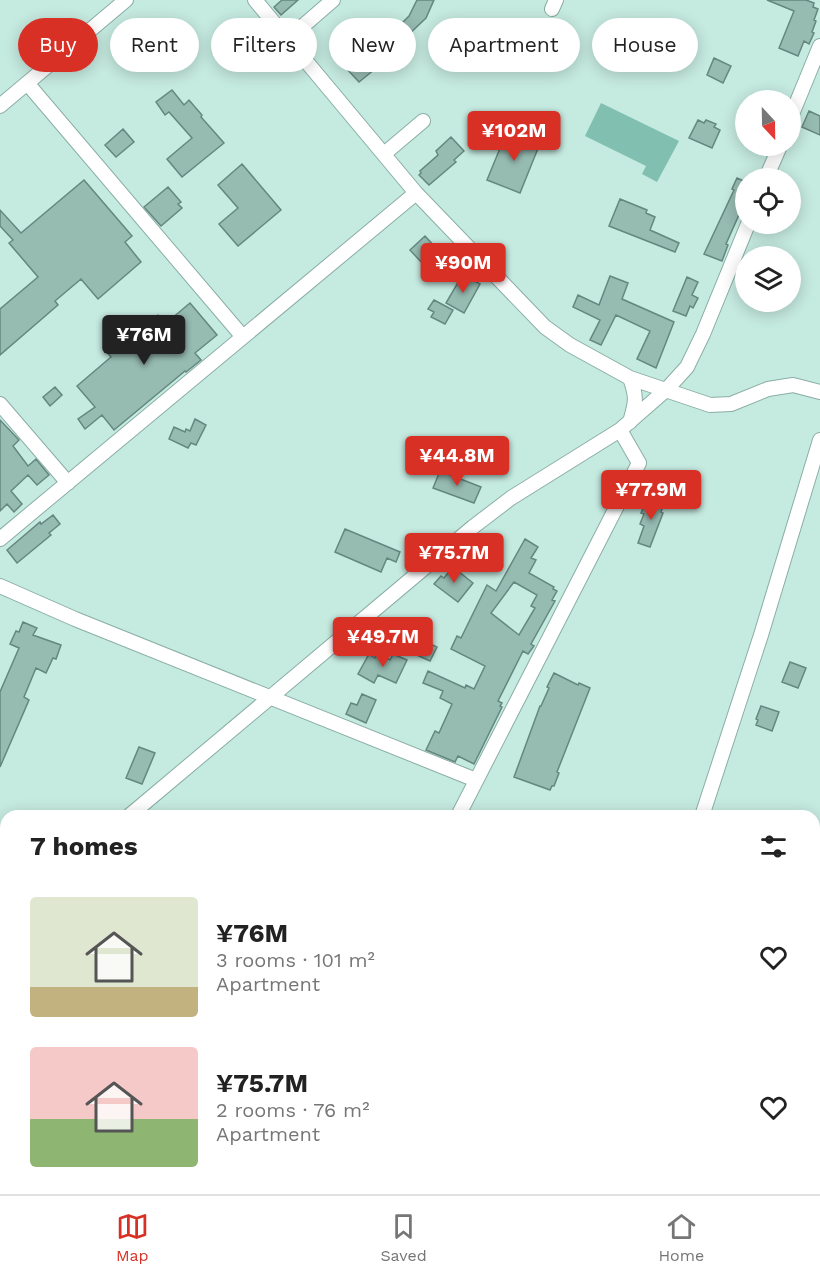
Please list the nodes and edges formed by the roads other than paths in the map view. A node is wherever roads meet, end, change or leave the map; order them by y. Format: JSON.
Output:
{"nodes":[{"id":1,"x":126,"y":0,"type":"edge"},
{"id":2,"x":255,"y":0,"type":"edge"},
{"id":3,"x":333,"y":0,"type":"edge"},
{"id":4,"x":270,"y":18,"type":"edge"},
{"id":5,"x":312,"y":18,"type":"edge"},
{"id":6,"x":820,"y":46,"type":"edge"},
{"id":7,"x":316,"y":72,"type":"edge"},
{"id":8,"x":27,"y":84,"type":"junction"},
{"id":9,"x":801,"y":92,"type":"edge"},
{"id":10,"x":0,"y":106,"type":"edge"},
{"id":11,"x":423,"y":121,"type":"dead end"},
{"id":12,"x":384,"y":154,"type":"junction"},
{"id":13,"x":416,"y":193,"type":"junction"},
{"id":14,"x":744,"y":234,"type":"edge"},
{"id":15,"x":243,"y":337,"type":"junction"},
{"id":16,"x":630,"y":378,"type":"junction"},
{"id":17,"x":667,"y":389,"type":"junction"},
{"id":18,"x":820,"y":392,"type":"edge"},
{"id":19,"x":0,"y":405,"type":"edge"},
{"id":20,"x":625,"y":426,"type":"junction"},
{"id":21,"x":820,"y":440,"type":"edge"},
{"id":22,"x":68,"y":483,"type":"junction"},
{"id":23,"x":0,"y":539,"type":"edge"},
{"id":24,"x":0,"y":586,"type":"edge"},
{"id":25,"x":271,"y":697,"type":"junction"},
{"id":26,"x":476,"y":780,"type":"junction"},
{"id":27,"x":136,"y":810,"type":"edge"},
{"id":28,"x":461,"y":810,"type":"edge"},
{"id":29,"x":704,"y":810,"type":"edge"}],
"edges":[{"from":1,"to":8,"type":"street"},
{"from":2,"to":4,"type":"street"},
{"from":3,"to":5,"type":"street"},
{"from":6,"to":9,"type":"street"},
{"from":7,"to":12,"type":"street"},
{"from":8,"to":10,"type":"street"},
{"from":8,"to":15,"type":"street"},
{"from":11,"to":12,"type":"street"},
{"from":12,"to":13,"type":"street"},
{"from":13,"to":15,"type":"street"},
{"from":13,"to":16,"type":"street"},
{"from":14,"to":17,"type":"street"},
{"from":15,"to":22,"type":"street"},
{"from":16,"to":17,"type":"street"},
{"from":16,"to":20,"type":"street"},
{"from":17,"to":18,"type":"street"},
{"from":17,"to":20,"type":"street"},
{"from":19,"to":22,"type":"street"},
{"from":20,"to":25,"type":"street"},
{"from":20,"to":26,"type":"street"},
{"from":21,"to":29,"type":"street"},
{"from":22,"to":23,"type":"street"},
{"from":24,"to":25,"type":"street"},
{"from":25,"to":26,"type":"street"},
{"from":25,"to":27,"type":"street"},
{"from":26,"to":28,"type":"street"}]}
